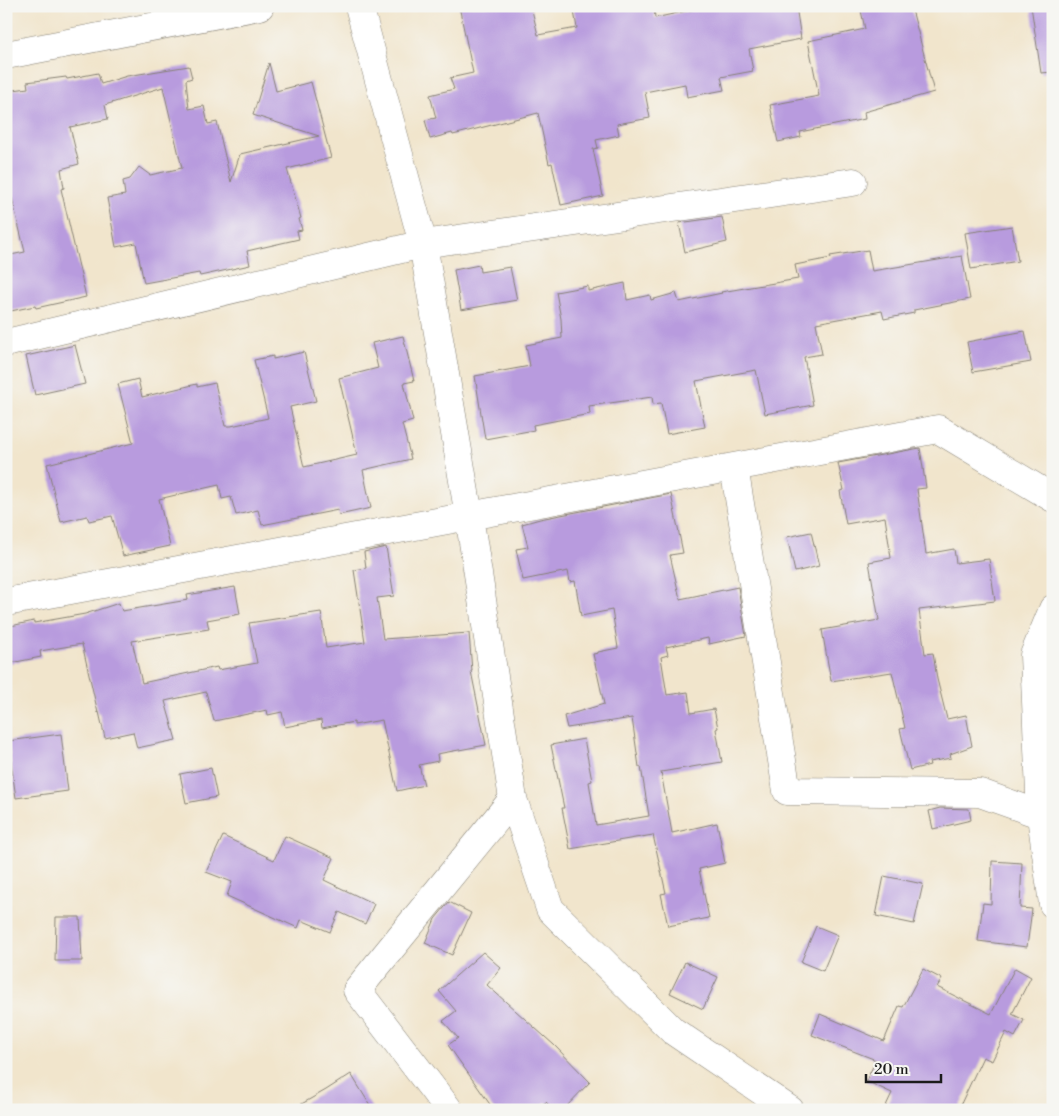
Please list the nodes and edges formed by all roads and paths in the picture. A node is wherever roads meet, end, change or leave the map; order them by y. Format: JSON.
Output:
{"nodes":[{"id":1,"x":260,"y":6,"type":"edge"},
{"id":2,"x":359,"y":6,"type":"edge"},
{"id":3,"x":6,"y":55,"type":"edge"},
{"id":4,"x":853,"y":182,"type":"dead end"},
{"id":5,"x":424,"y":244,"type":"junction"},
{"id":6,"x":6,"y":343,"type":"edge"},
{"id":7,"x":734,"y":467,"type":"junction"},
{"id":8,"x":1053,"y":498,"type":"edge"},
{"id":9,"x":469,"y":516,"type":"junction"},
{"id":10,"x":6,"y":602,"type":"edge"},
{"id":11,"x":1053,"y":609,"type":"edge"},
{"id":12,"x":513,"y":799,"type":"junction"},
{"id":13,"x":1047,"y":818,"type":"edge"},
{"id":14,"x":1053,"y":904,"type":"edge"},
{"id":15,"x":449,"y":1110,"type":"edge"},
{"id":16,"x":790,"y":1110,"type":"edge"}],
"edges":[{"from":1,"to":3,"type":"street"},
{"from":2,"to":5,"type":"street"},
{"from":4,"to":5,"type":"street"},
{"from":5,"to":6,"type":"street"},
{"from":5,"to":9,"type":"street"},
{"from":7,"to":8,"type":"street"},
{"from":7,"to":9,"type":"street"},
{"from":7,"to":13,"type":"street"},
{"from":9,"to":10,"type":"street"},
{"from":9,"to":12,"type":"street"},
{"from":11,"to":13,"type":"street"},
{"from":12,"to":15,"type":"street"},
{"from":12,"to":16,"type":"street"},
{"from":13,"to":14,"type":"street"}]}
